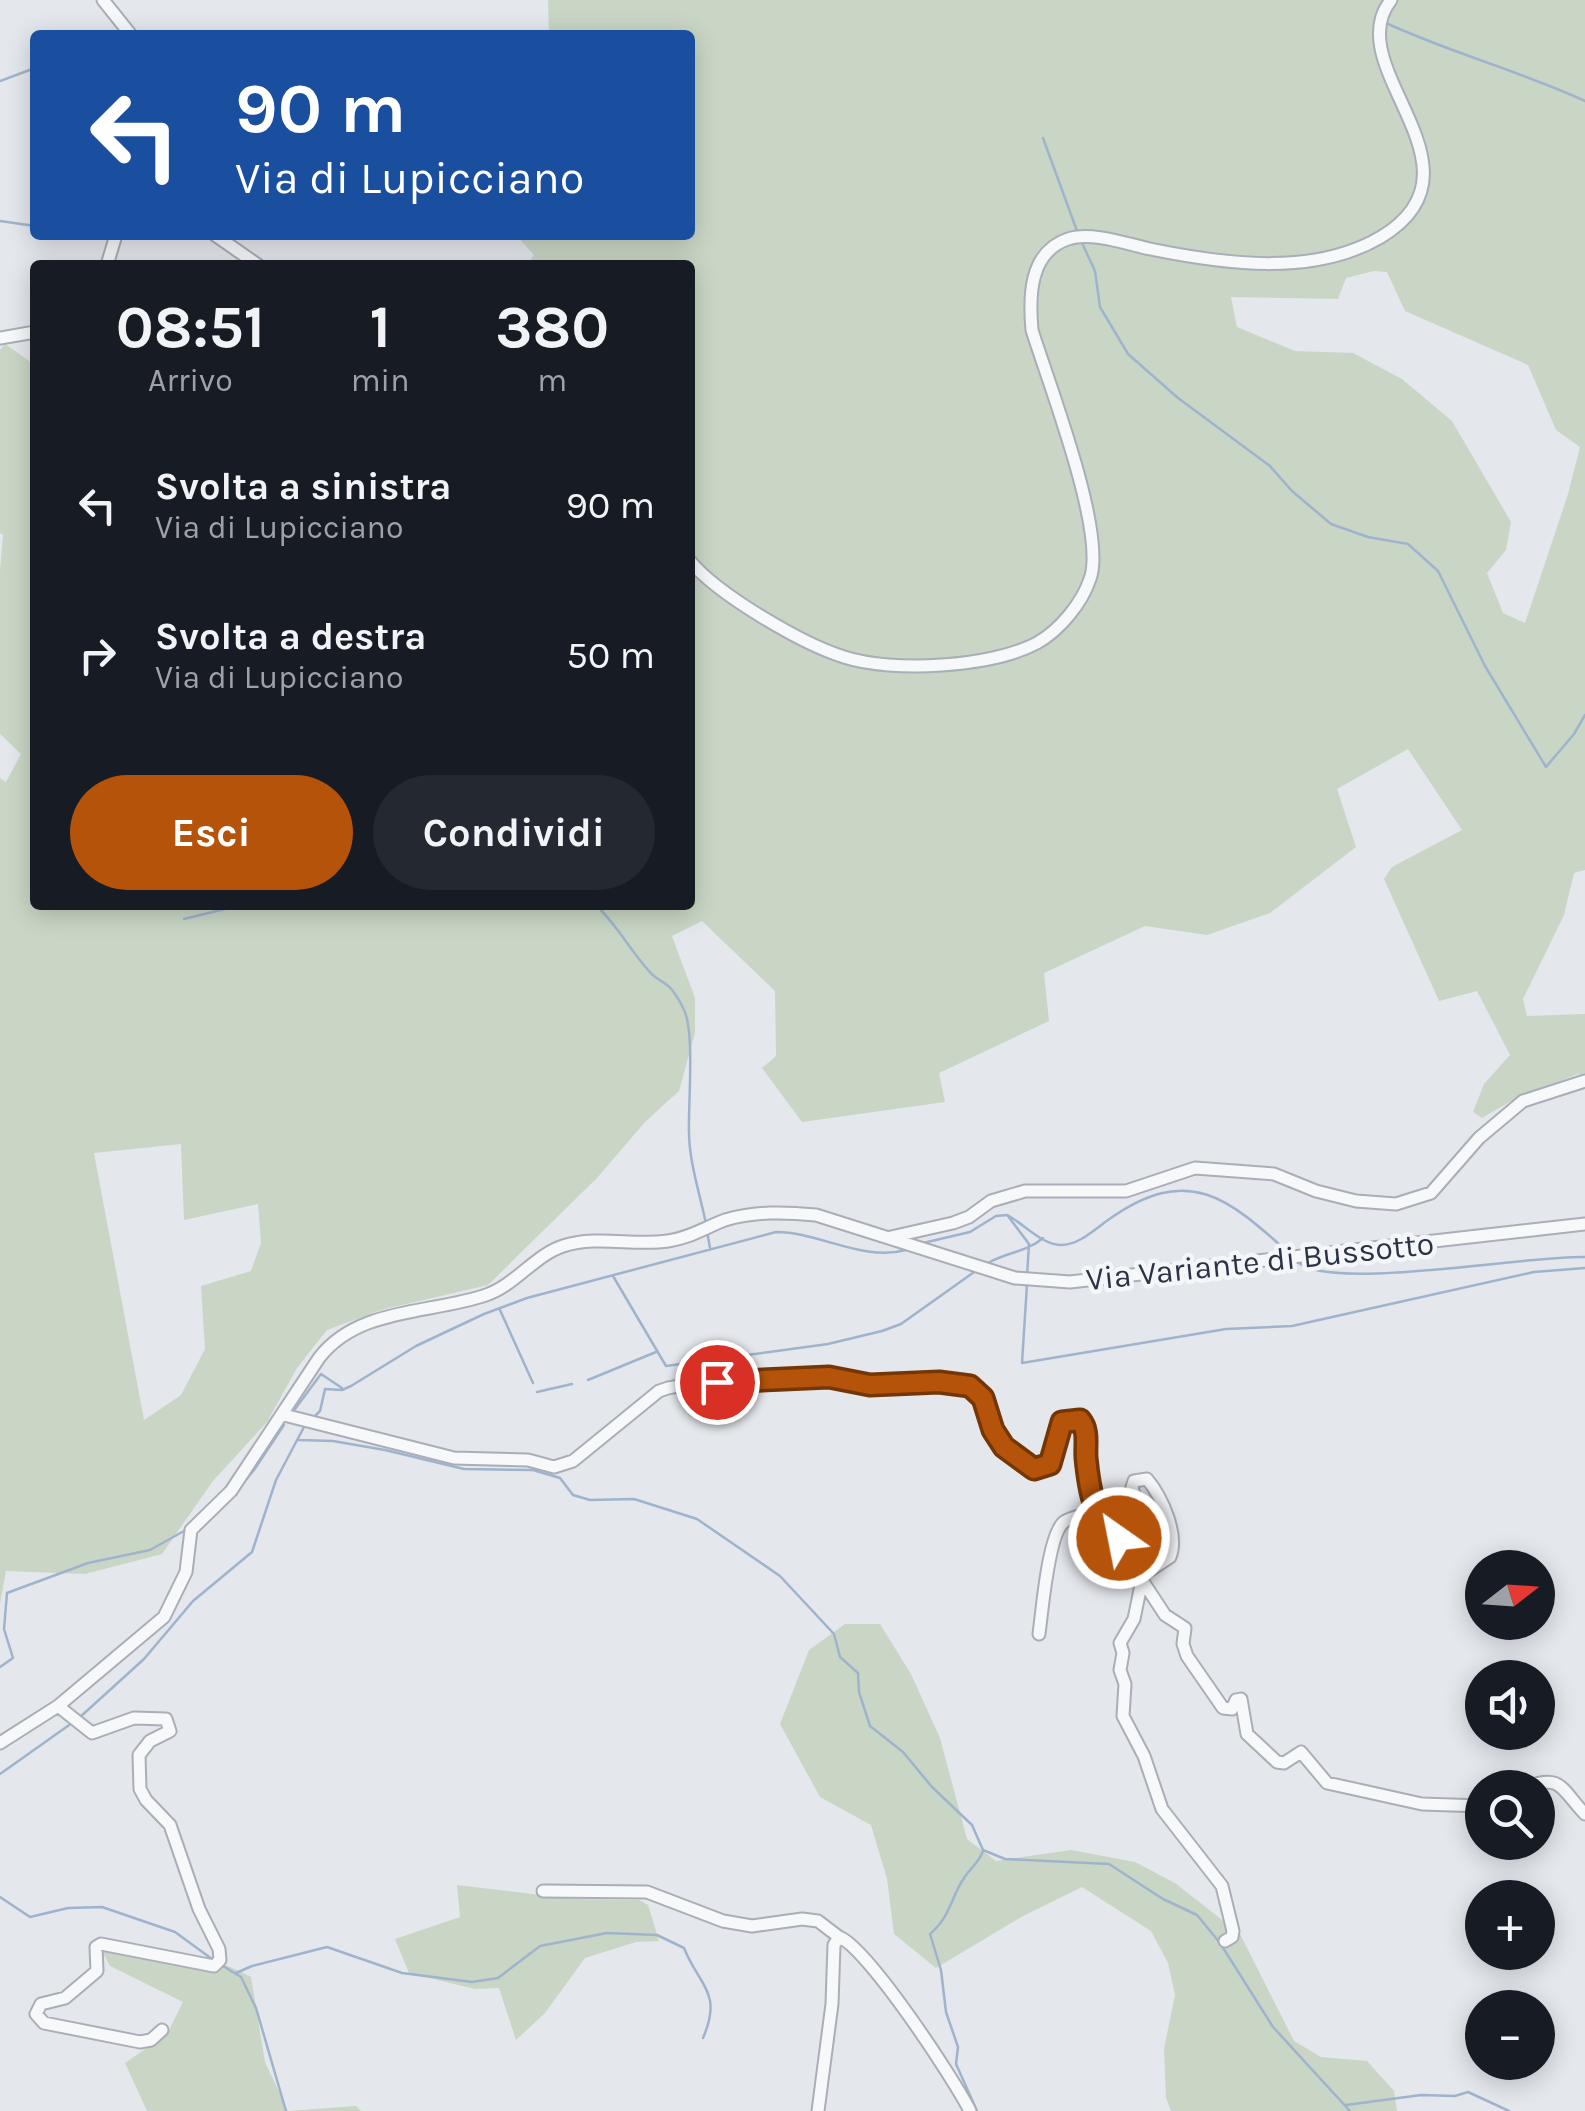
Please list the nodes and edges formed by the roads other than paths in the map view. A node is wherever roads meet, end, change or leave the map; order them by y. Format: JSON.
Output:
{"nodes":[{"id":1,"x":103,"y":0,"type":"edge"},
{"id":2,"x":1391,"y":0,"type":"edge"},
{"id":3,"x":127,"y":30,"type":"edge"},
{"id":4,"x":223,"y":240,"type":"edge"},
{"id":5,"x":251,"y":260,"type":"edge"},
{"id":6,"x":30,"y":333,"type":"edge"},
{"id":7,"x":0,"y":338,"type":"edge"},
{"id":8,"x":695,"y":566,"type":"edge"},
{"id":9,"x":1585,"y":1081,"type":"edge"},
{"id":10,"x":1585,"y":1224,"type":"edge"},
{"id":11,"x":888,"y":1238,"type":"junction"},
{"id":12,"x":290,"y":1417,"type":"junction"},
{"id":13,"x":1095,"y":1512,"type":"junction"},
{"id":14,"x":1142,"y":1580,"type":"junction"},
{"id":15,"x":1039,"y":1634,"type":"dead end"},
{"id":16,"x":60,"y":1708,"type":"junction"},
{"id":17,"x":0,"y":1743,"type":"edge"},
{"id":18,"x":1555,"y":1781,"type":"edge"},
{"id":19,"x":1465,"y":1805,"type":"edge"},
{"id":20,"x":1585,"y":1814,"type":"edge"},
{"id":21,"x":543,"y":1891,"type":"dead end"},
{"id":22,"x":839,"y":1937,"type":"junction"},
{"id":23,"x":1225,"y":1941,"type":"dead end"},
{"id":24,"x":162,"y":2030,"type":"dead end"},
{"id":25,"x":818,"y":2111,"type":"edge"},
{"id":26,"x":970,"y":2111,"type":"edge"}],
"edges":[{"from":1,"to":3,"type":"street"},
{"from":2,"to":8,"type":"street"},
{"from":4,"to":5,"type":"street"},
{"from":6,"to":7,"type":"street"},
{"from":9,"to":11,"type":"street"},
{"from":10,"to":11,"type":"street","name":"Via Variante di Bussotto"},
{"from":11,"to":12,"type":"street","name":"Via Variante di Bussotto"},
{"from":12,"to":13,"type":"street"},
{"from":12,"to":16,"type":"street","name":"Via Variante di Bussotto"},
{"from":13,"to":14,"type":"street"},
{"from":13,"to":15,"type":"street"},
{"from":14,"to":19,"type":"street"},
{"from":14,"to":23,"type":"street"},
{"from":16,"to":17,"type":"street","name":"Via Variante di Bussotto"},
{"from":16,"to":24,"type":"street"},
{"from":18,"to":20,"type":"street"},
{"from":21,"to":22,"type":"street"},
{"from":22,"to":25,"type":"street"},
{"from":22,"to":26,"type":"street"}]}
